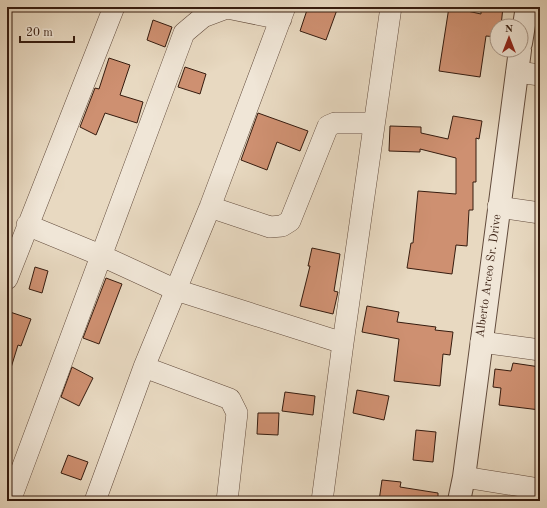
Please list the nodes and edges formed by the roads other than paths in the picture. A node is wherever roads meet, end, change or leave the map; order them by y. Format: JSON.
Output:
{"nodes":[{"id":1,"x":114,"y":7,"type":"edge"},
{"id":2,"x":391,"y":7,"type":"edge"},
{"id":3,"x":526,"y":7,"type":"edge"},
{"id":4,"x":283,"y":13,"type":"edge"},
{"id":5,"x":524,"y":18,"type":"edge"},
{"id":6,"x":519,"y":58,"type":"edge"},
{"id":7,"x":517,"y":72,"type":"junction"},
{"id":8,"x":540,"y":75,"type":"edge"},
{"id":9,"x":374,"y":123,"type":"junction"},
{"id":10,"x":498,"y":207,"type":"junction"},
{"id":11,"x":210,"y":208,"type":"junction"},
{"id":12,"x":540,"y":213,"type":"edge"},
{"id":13,"x":27,"y":225,"type":"junction"},
{"id":14,"x":100,"y":255,"type":"junction"},
{"id":15,"x":7,"y":279,"type":"edge"},
{"id":16,"x":176,"y":290,"type":"junction"},
{"id":17,"x":480,"y":342,"type":"junction"},
{"id":18,"x":343,"y":343,"type":"junction"},
{"id":19,"x":540,"y":350,"type":"edge"},
{"id":20,"x":144,"y":367,"type":"junction"},
{"id":21,"x":464,"y":477,"type":"junction"},
{"id":22,"x":540,"y":489,"type":"edge"},
{"id":23,"x":10,"y":501,"type":"edge"},
{"id":24,"x":95,"y":501,"type":"edge"},
{"id":25,"x":227,"y":501,"type":"edge"},
{"id":26,"x":322,"y":501,"type":"edge"},
{"id":27,"x":459,"y":501,"type":"edge"}],
"edges":[{"from":1,"to":13,"type":"street"},
{"from":2,"to":9,"type":"street"},
{"from":3,"to":5,"type":"street"},
{"from":4,"to":11,"type":"street"},
{"from":4,"to":14,"type":"street"},
{"from":6,"to":7,"type":"street","name":"Alberto Arceo Sr. Drive"},
{"from":7,"to":8,"type":"street"},
{"from":7,"to":10,"type":"street","name":"Alberto Arceo Sr. Drive"},
{"from":9,"to":11,"type":"street"},
{"from":9,"to":18,"type":"street"},
{"from":10,"to":12,"type":"street"},
{"from":10,"to":17,"type":"street","name":"Alberto Arceo Sr. Drive"},
{"from":11,"to":16,"type":"street"},
{"from":13,"to":14,"type":"street"},
{"from":13,"to":15,"type":"street"},
{"from":14,"to":16,"type":"street"},
{"from":14,"to":23,"type":"street"},
{"from":16,"to":18,"type":"street"},
{"from":16,"to":20,"type":"street"},
{"from":17,"to":19,"type":"street"},
{"from":17,"to":21,"type":"street","name":"Alberto Arceo Sr. Drive"},
{"from":18,"to":26,"type":"street"},
{"from":20,"to":24,"type":"street"},
{"from":20,"to":25,"type":"street"},
{"from":21,"to":22,"type":"street"},
{"from":21,"to":27,"type":"street","name":"Alberto Arceo Sr. Drive"}]}
